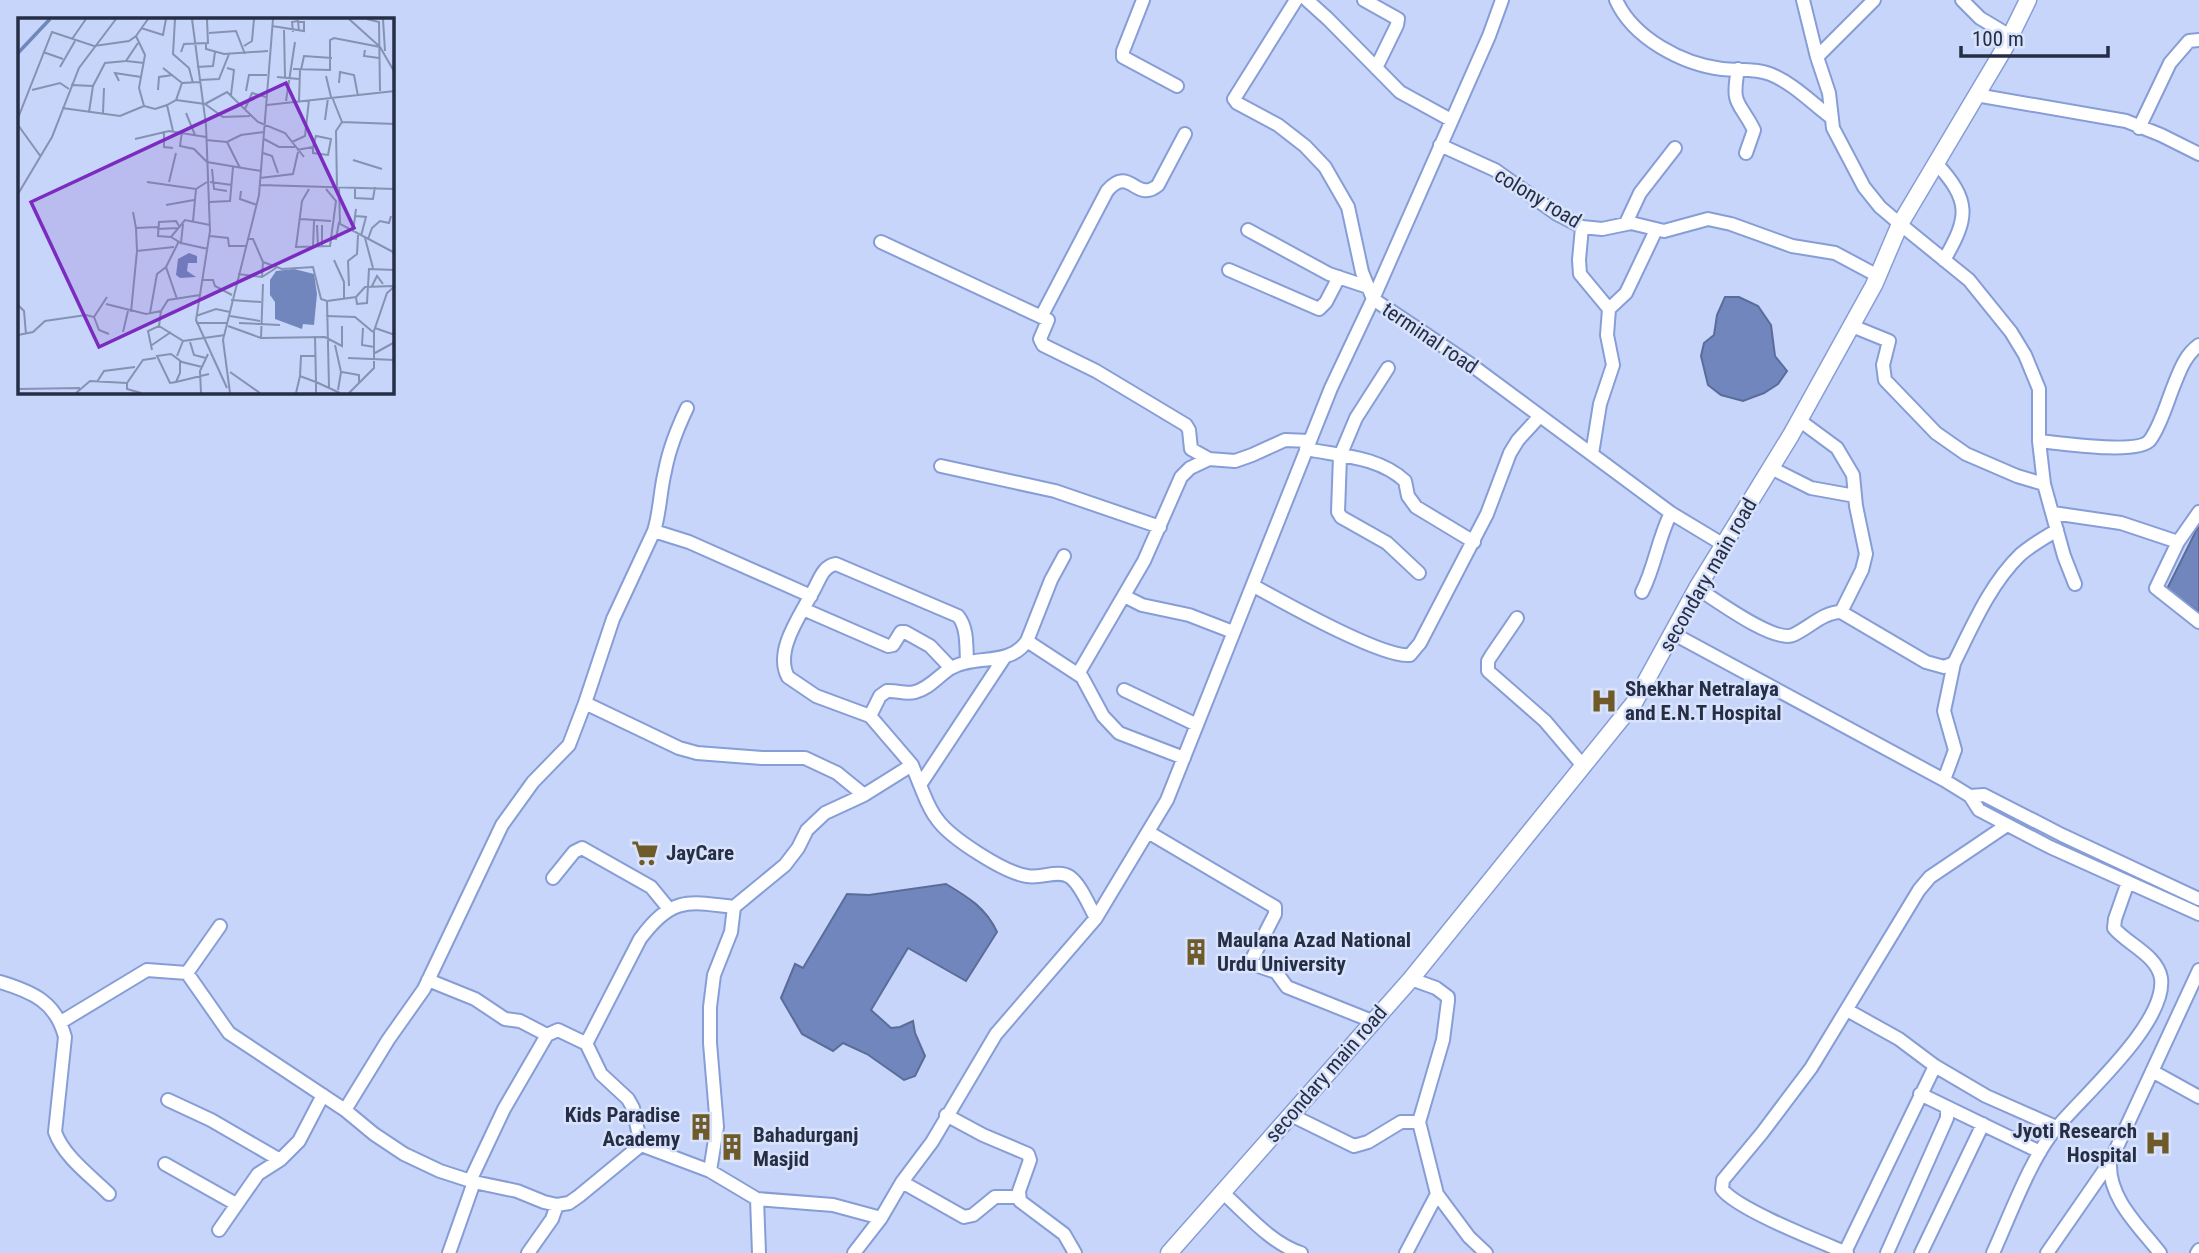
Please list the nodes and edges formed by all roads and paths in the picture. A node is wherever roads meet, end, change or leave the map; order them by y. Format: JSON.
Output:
{"nodes":[{"id":1,"x":1143,"y":0,"type":"edge"},
{"id":2,"x":1296,"y":0,"type":"edge"},
{"id":3,"x":1307,"y":0,"type":"edge"},
{"id":4,"x":1364,"y":0,"type":"edge"},
{"id":5,"x":1502,"y":0,"type":"edge"},
{"id":6,"x":1616,"y":0,"type":"edge"},
{"id":7,"x":1803,"y":0,"type":"edge"},
{"id":8,"x":1874,"y":0,"type":"edge"},
{"id":9,"x":1962,"y":0,"type":"edge"},
{"id":10,"x":2028,"y":0,"type":"edge"},
{"id":11,"x":2010,"y":36,"type":"junction"},
{"id":12,"x":2199,"y":40,"type":"edge"},
{"id":13,"x":1817,"y":57,"type":"junction"},
{"id":14,"x":1376,"y":68,"type":"junction"},
{"id":15,"x":1738,"y":69,"type":"junction"},
{"id":16,"x":1177,"y":86,"type":"dead end"},
{"id":17,"x":1976,"y":95,"type":"junction"},
{"id":18,"x":1832,"y":118,"type":"junction"},
{"id":19,"x":1451,"y":120,"type":"junction"},
{"id":20,"x":2139,"y":128,"type":"junction"},
{"id":21,"x":1185,"y":134,"type":"dead end"},
{"id":22,"x":1440,"y":145,"type":"junction"},
{"id":23,"x":1675,"y":148,"type":"dead end"},
{"id":24,"x":1746,"y":153,"type":"dead end"},
{"id":25,"x":2199,"y":154,"type":"edge"},
{"id":26,"x":1936,"y":163,"type":"junction"},
{"id":27,"x":1626,"y":223,"type":"junction"},
{"id":28,"x":1900,"y":224,"type":"junction"},
{"id":29,"x":1582,"y":227,"type":"junction"},
{"id":30,"x":1248,"y":230,"type":"dead end"},
{"id":31,"x":1656,"y":230,"type":"junction"},
{"id":32,"x":881,"y":243,"type":"dead end"},
{"id":33,"x":1944,"y":260,"type":"junction"},
{"id":34,"x":1229,"y":270,"type":"dead end"},
{"id":35,"x":1878,"y":276,"type":"junction"},
{"id":36,"x":1339,"y":277,"type":"junction"},
{"id":37,"x":1371,"y":293,"type":"junction"},
{"id":38,"x":1609,"y":309,"type":"junction"},
{"id":39,"x":1041,"y":317,"type":"junction"},
{"id":40,"x":1852,"y":326,"type":"junction"},
{"id":41,"x":2199,"y":345,"type":"edge"},
{"id":42,"x":1388,"y":368,"type":"dead end"},
{"id":43,"x":687,"y":408,"type":"dead end"},
{"id":44,"x":1540,"y":416,"type":"junction"},
{"id":45,"x":1799,"y":420,"type":"junction"},
{"id":46,"x":2039,"y":441,"type":"junction"},
{"id":47,"x":1308,"y":445,"type":"junction"},
{"id":48,"x":1592,"y":454,"type":"junction"},
{"id":49,"x":1340,"y":456,"type":"junction"},
{"id":50,"x":1209,"y":459,"type":"junction"},
{"id":51,"x":941,"y":466,"type":"dead end"},
{"id":52,"x":1771,"y":468,"type":"junction"},
{"id":53,"x":2044,"y":484,"type":"junction"},
{"id":54,"x":1855,"y":496,"type":"junction"},
{"id":55,"x":2199,"y":512,"type":"edge"},
{"id":56,"x":1671,"y":513,"type":"junction"},
{"id":57,"x":2053,"y":513,"type":"junction"},
{"id":58,"x":1160,"y":527,"type":"junction"},
{"id":59,"x":2057,"y":530,"type":"junction"},
{"id":60,"x":654,"y":531,"type":"junction"},
{"id":61,"x":2178,"y":541,"type":"junction"},
{"id":62,"x":1474,"y":542,"type":"junction"},
{"id":63,"x":1724,"y":545,"type":"junction"},
{"id":64,"x":1064,"y":556,"type":"dead end"},
{"id":65,"x":1419,"y":573,"type":"dead end"},
{"id":66,"x":2075,"y":583,"type":"dead end"},
{"id":67,"x":1254,"y":586,"type":"junction"},
{"id":68,"x":1697,"y":588,"type":"junction"},
{"id":69,"x":1642,"y":592,"type":"dead end"},
{"id":70,"x":811,"y":596,"type":"junction"},
{"id":71,"x":1124,"y":596,"type":"junction"},
{"id":72,"x":803,"y":609,"type":"junction"},
{"id":73,"x":1842,"y":612,"type":"junction"},
{"id":74,"x":1517,"y":618,"type":"dead end"},
{"id":75,"x":2199,"y":622,"type":"edge"},
{"id":76,"x":1233,"y":632,"type":"junction"},
{"id":77,"x":1672,"y":633,"type":"junction"},
{"id":78,"x":1027,"y":641,"type":"junction"},
{"id":79,"x":1004,"y":658,"type":"junction"},
{"id":80,"x":967,"y":662,"type":"junction"},
{"id":81,"x":1954,"y":663,"type":"junction"},
{"id":82,"x":951,"y":668,"type":"junction"},
{"id":83,"x":1078,"y":674,"type":"junction"},
{"id":84,"x":1124,"y":690,"type":"dead end"},
{"id":85,"x":585,"y":704,"type":"junction"},
{"id":86,"x":870,"y":716,"type":"junction"},
{"id":87,"x":1197,"y":725,"type":"junction"},
{"id":88,"x":1184,"y":758,"type":"junction"},
{"id":89,"x":912,"y":765,"type":"junction"},
{"id":90,"x":1584,"y":767,"type":"junction"},
{"id":91,"x":1944,"y":780,"type":"junction"},
{"id":92,"x":920,"y":785,"type":"junction"},
{"id":93,"x":864,"y":794,"type":"junction"},
{"id":94,"x":1970,"y":796,"type":"junction"},
{"id":95,"x":2007,"y":825,"type":"junction"},
{"id":96,"x":1148,"y":832,"type":"junction"},
{"id":97,"x":2107,"y":857,"type":"junction"},
{"id":98,"x":2101,"y":870,"type":"junction"},
{"id":99,"x":553,"y":878,"type":"dead end"},
{"id":100,"x":2127,"y":882,"type":"junction"},
{"id":101,"x":2199,"y":899,"type":"edge"},
{"id":102,"x":734,"y":906,"type":"junction"},
{"id":103,"x":669,"y":909,"type":"junction"},
{"id":104,"x":2199,"y":914,"type":"edge"},
{"id":105,"x":1096,"y":918,"type":"junction"},
{"id":106,"x":220,"y":926,"type":"dead end"},
{"id":107,"x":2199,"y":971,"type":"edge"},
{"id":108,"x":187,"y":973,"type":"junction"},
{"id":109,"x":1411,"y":979,"type":"junction"},
{"id":110,"x":428,"y":980,"type":"junction"},
{"id":111,"x":0,"y":982,"type":"edge"},
{"id":112,"x":1847,"y":1010,"type":"junction"},
{"id":113,"x":1372,"y":1021,"type":"junction"},
{"id":114,"x":61,"y":1022,"type":"junction"},
{"id":115,"x":547,"y":1035,"type":"junction"},
{"id":116,"x":586,"y":1043,"type":"junction"},
{"id":117,"x":1935,"y":1066,"type":"junction"},
{"id":118,"x":2152,"y":1071,"type":"junction"},
{"id":119,"x":1920,"y":1094,"type":"junction"},
{"id":120,"x":323,"y":1095,"type":"junction"},
{"id":121,"x":2199,"y":1097,"type":"edge"},
{"id":122,"x":168,"y":1100,"type":"dead end"},
{"id":123,"x":1947,"y":1107,"type":"junction"},
{"id":124,"x":345,"y":1110,"type":"junction"},
{"id":125,"x":946,"y":1115,"type":"junction"},
{"id":126,"x":1291,"y":1115,"type":"junction"},
{"id":127,"x":1419,"y":1122,"type":"junction"},
{"id":128,"x":1983,"y":1124,"type":"junction"},
{"id":129,"x":2056,"y":1127,"type":"junction"},
{"id":130,"x":641,"y":1146,"type":"junction"},
{"id":131,"x":2040,"y":1152,"type":"junction"},
{"id":132,"x":281,"y":1160,"type":"junction"},
{"id":133,"x":2110,"y":1162,"type":"junction"},
{"id":134,"x":165,"y":1164,"type":"dead end"},
{"id":135,"x":710,"y":1171,"type":"junction"},
{"id":136,"x":472,"y":1181,"type":"junction"},
{"id":137,"x":902,"y":1182,"type":"junction"},
{"id":138,"x":1222,"y":1192,"type":"junction"},
{"id":139,"x":109,"y":1194,"type":"dead end"},
{"id":140,"x":1437,"y":1194,"type":"junction"},
{"id":141,"x":1018,"y":1197,"type":"junction"},
{"id":142,"x":757,"y":1199,"type":"junction"},
{"id":143,"x":236,"y":1204,"type":"junction"},
{"id":144,"x":557,"y":1205,"type":"junction"},
{"id":145,"x":881,"y":1218,"type":"junction"},
{"id":146,"x":219,"y":1230,"type":"dead end"},
{"id":147,"x":1997,"y":1252,"type":"edge"},
{"id":148,"x":449,"y":1253,"type":"edge"},
{"id":149,"x":528,"y":1253,"type":"edge"},
{"id":150,"x":759,"y":1253,"type":"edge"},
{"id":151,"x":854,"y":1253,"type":"edge"},
{"id":152,"x":1075,"y":1253,"type":"edge"},
{"id":153,"x":1168,"y":1253,"type":"edge"},
{"id":154,"x":1301,"y":1253,"type":"edge"},
{"id":155,"x":1406,"y":1253,"type":"edge"},
{"id":156,"x":1486,"y":1253,"type":"edge"},
{"id":157,"x":1846,"y":1253,"type":"edge"},
{"id":158,"x":1887,"y":1253,"type":"edge"},
{"id":159,"x":1921,"y":1253,"type":"edge"},
{"id":160,"x":2047,"y":1253,"type":"edge"},
{"id":161,"x":2160,"y":1253,"type":"edge"}],
"edges":[{"from":1,"to":16,"type":"street"},
{"from":2,"to":37,"type":"street","name":"terminal road"},
{"from":3,"to":14,"type":"street"},
{"from":4,"to":14,"type":"street"},
{"from":5,"to":19,"type":"street"},
{"from":6,"to":15,"type":"street"},
{"from":7,"to":13,"type":"street"},
{"from":8,"to":13,"type":"street"},
{"from":9,"to":11,"type":"street"},
{"from":10,"to":11,"type":"main road","name":"secondary main road"},
{"from":11,"to":17,"type":"main road","name":"secondary main road"},
{"from":12,"to":20,"type":"street"},
{"from":13,"to":18,"type":"street"},
{"from":14,"to":19,"type":"street"},
{"from":15,"to":18,"type":"street"},
{"from":15,"to":24,"type":"street"},
{"from":17,"to":20,"type":"street"},
{"from":17,"to":26,"type":"main road","name":"secondary main road"},
{"from":18,"to":28,"type":"street"},
{"from":19,"to":22,"type":"street"},
{"from":20,"to":25,"type":"street"},
{"from":21,"to":39,"type":"street"},
{"from":22,"to":29,"type":"street","name":"colony road"},
{"from":22,"to":37,"type":"street"},
{"from":23,"to":27,"type":"street"},
{"from":26,"to":28,"type":"main road","name":"secondary main road"},
{"from":26,"to":33,"type":"street"},
{"from":27,"to":29,"type":"street","name":"colony road"},
{"from":27,"to":31,"type":"street","name":"colony road"},
{"from":28,"to":33,"type":"street"},
{"from":28,"to":35,"type":"main road","name":"secondary main road"},
{"from":29,"to":38,"type":"street"},
{"from":30,"to":36,"type":"street"},
{"from":31,"to":35,"type":"street","name":"colony road"},
{"from":31,"to":38,"type":"street"},
{"from":32,"to":39,"type":"street"},
{"from":33,"to":46,"type":"street"},
{"from":34,"to":36,"type":"street"},
{"from":35,"to":40,"type":"main road","name":"secondary main road"},
{"from":36,"to":37,"type":"street"},
{"from":37,"to":44,"type":"street","name":"terminal road"},
{"from":37,"to":47,"type":"street"},
{"from":38,"to":48,"type":"street"},
{"from":39,"to":50,"type":"street"},
{"from":40,"to":45,"type":"main road","name":"secondary main road"},
{"from":40,"to":53,"type":"street"},
{"from":41,"to":46,"type":"street"},
{"from":42,"to":49,"type":"street"},
{"from":43,"to":60,"type":"street"},
{"from":44,"to":48,"type":"street","name":"terminal road"},
{"from":44,"to":62,"type":"street"},
{"from":45,"to":52,"type":"main road","name":"secondary main road"},
{"from":45,"to":54,"type":"street"},
{"from":46,"to":53,"type":"street"},
{"from":47,"to":49,"type":"street"},
{"from":47,"to":50,"type":"street"},
{"from":47,"to":67,"type":"street"},
{"from":48,"to":56,"type":"street","name":"terminal road"},
{"from":49,"to":62,"type":"street"},
{"from":49,"to":65,"type":"street"},
{"from":50,"to":58,"type":"street"},
{"from":51,"to":58,"type":"street"},
{"from":52,"to":54,"type":"street"},
{"from":52,"to":63,"type":"main road","name":"secondary main road"},
{"from":53,"to":57,"type":"street"},
{"from":54,"to":73,"type":"street"},
{"from":55,"to":61,"type":"street"},
{"from":56,"to":63,"type":"street","name":"terminal road"},
{"from":56,"to":69,"type":"street"},
{"from":57,"to":59,"type":"street"},
{"from":57,"to":61,"type":"street"},
{"from":58,"to":71,"type":"street"},
{"from":59,"to":66,"type":"street"},
{"from":59,"to":81,"type":"street"},
{"from":60,"to":70,"type":"street"},
{"from":60,"to":85,"type":"street"},
{"from":61,"to":75,"type":"street"},
{"from":62,"to":67,"type":"street"},
{"from":63,"to":68,"type":"main road","name":"secondary main road"},
{"from":64,"to":78,"type":"street"},
{"from":67,"to":76,"type":"street"},
{"from":68,"to":73,"type":"street"},
{"from":68,"to":77,"type":"main road","name":"secondary main road"},
{"from":70,"to":72,"type":"street"},
{"from":70,"to":80,"type":"street"},
{"from":71,"to":76,"type":"street"},
{"from":71,"to":83,"type":"street"},
{"from":72,"to":82,"type":"street"},
{"from":72,"to":86,"type":"street"},
{"from":73,"to":81,"type":"street"},
{"from":74,"to":90,"type":"street"},
{"from":76,"to":87,"type":"street"},
{"from":77,"to":90,"type":"main road","name":"secondary main road"},
{"from":77,"to":91,"type":"street"},
{"from":78,"to":79,"type":"street"},
{"from":78,"to":83,"type":"street"},
{"from":79,"to":80,"type":"street"},
{"from":79,"to":92,"type":"street"},
{"from":80,"to":82,"type":"street"},
{"from":81,"to":91,"type":"street"},
{"from":82,"to":86,"type":"street"},
{"from":83,"to":88,"type":"street"},
{"from":84,"to":87,"type":"street"},
{"from":85,"to":93,"type":"street"},
{"from":85,"to":110,"type":"street"},
{"from":86,"to":89,"type":"street"},
{"from":87,"to":88,"type":"street"},
{"from":88,"to":96,"type":"street"},
{"from":89,"to":92,"type":"street"},
{"from":89,"to":93,"type":"street"},
{"from":90,"to":109,"type":"main road","name":"secondary main road"},
{"from":91,"to":94,"type":"street"},
{"from":92,"to":105,"type":"street"},
{"from":93,"to":102,"type":"street"},
{"from":94,"to":95,"type":"street"},
{"from":94,"to":97,"type":"street"},
{"from":95,"to":98,"type":"street"},
{"from":95,"to":112,"type":"street"},
{"from":96,"to":105,"type":"street"},
{"from":96,"to":113,"type":"street"},
{"from":97,"to":98,"type":"street"},
{"from":97,"to":101,"type":"street"},
{"from":98,"to":100,"type":"street"},
{"from":99,"to":103,"type":"street"},
{"from":100,"to":104,"type":"street"},
{"from":100,"to":129,"type":"street"},
{"from":102,"to":103,"type":"street"},
{"from":102,"to":135,"type":"street"},
{"from":103,"to":116,"type":"street"},
{"from":105,"to":125,"type":"street"},
{"from":106,"to":108,"type":"street"},
{"from":107,"to":118,"type":"street"},
{"from":108,"to":114,"type":"street"},
{"from":108,"to":120,"type":"street"},
{"from":109,"to":113,"type":"main road","name":"secondary main road"},
{"from":109,"to":127,"type":"street"},
{"from":110,"to":115,"type":"street"},
{"from":110,"to":124,"type":"street"},
{"from":111,"to":114,"type":"street"},
{"from":112,"to":117,"type":"street"},
{"from":112,"to":157,"type":"street"},
{"from":113,"to":126,"type":"main road","name":"secondary main road"},
{"from":114,"to":139,"type":"street"},
{"from":115,"to":116,"type":"street"},
{"from":115,"to":136,"type":"street"},
{"from":116,"to":130,"type":"street"},
{"from":117,"to":119,"type":"street"},
{"from":117,"to":129,"type":"street"},
{"from":118,"to":121,"type":"street"},
{"from":118,"to":133,"type":"street"},
{"from":119,"to":123,"type":"street"},
{"from":119,"to":157,"type":"street"},
{"from":120,"to":124,"type":"street"},
{"from":120,"to":132,"type":"street"},
{"from":122,"to":132,"type":"street"},
{"from":123,"to":128,"type":"street"},
{"from":123,"to":158,"type":"street"},
{"from":124,"to":136,"type":"street"},
{"from":125,"to":137,"type":"street"},
{"from":125,"to":141,"type":"street"},
{"from":126,"to":127,"type":"street"},
{"from":126,"to":138,"type":"main road","name":"secondary main road"},
{"from":127,"to":140,"type":"street"},
{"from":128,"to":131,"type":"street"},
{"from":128,"to":159,"type":"street"},
{"from":129,"to":131,"type":"street"},
{"from":130,"to":135,"type":"street"},
{"from":130,"to":144,"type":"street"},
{"from":131,"to":147,"type":"street"},
{"from":132,"to":143,"type":"street"},
{"from":133,"to":160,"type":"street"},
{"from":133,"to":161,"type":"street"},
{"from":134,"to":143,"type":"street"},
{"from":135,"to":142,"type":"street"},
{"from":136,"to":144,"type":"street"},
{"from":136,"to":148,"type":"street"},
{"from":137,"to":141,"type":"street"},
{"from":137,"to":145,"type":"street"},
{"from":138,"to":153,"type":"main road","name":"secondary main road"},
{"from":138,"to":154,"type":"street"},
{"from":140,"to":155,"type":"street"},
{"from":140,"to":156,"type":"street"},
{"from":141,"to":152,"type":"street"},
{"from":142,"to":145,"type":"street"},
{"from":142,"to":150,"type":"street"},
{"from":143,"to":146,"type":"street"},
{"from":144,"to":149,"type":"street"},
{"from":145,"to":151,"type":"street"}]}
